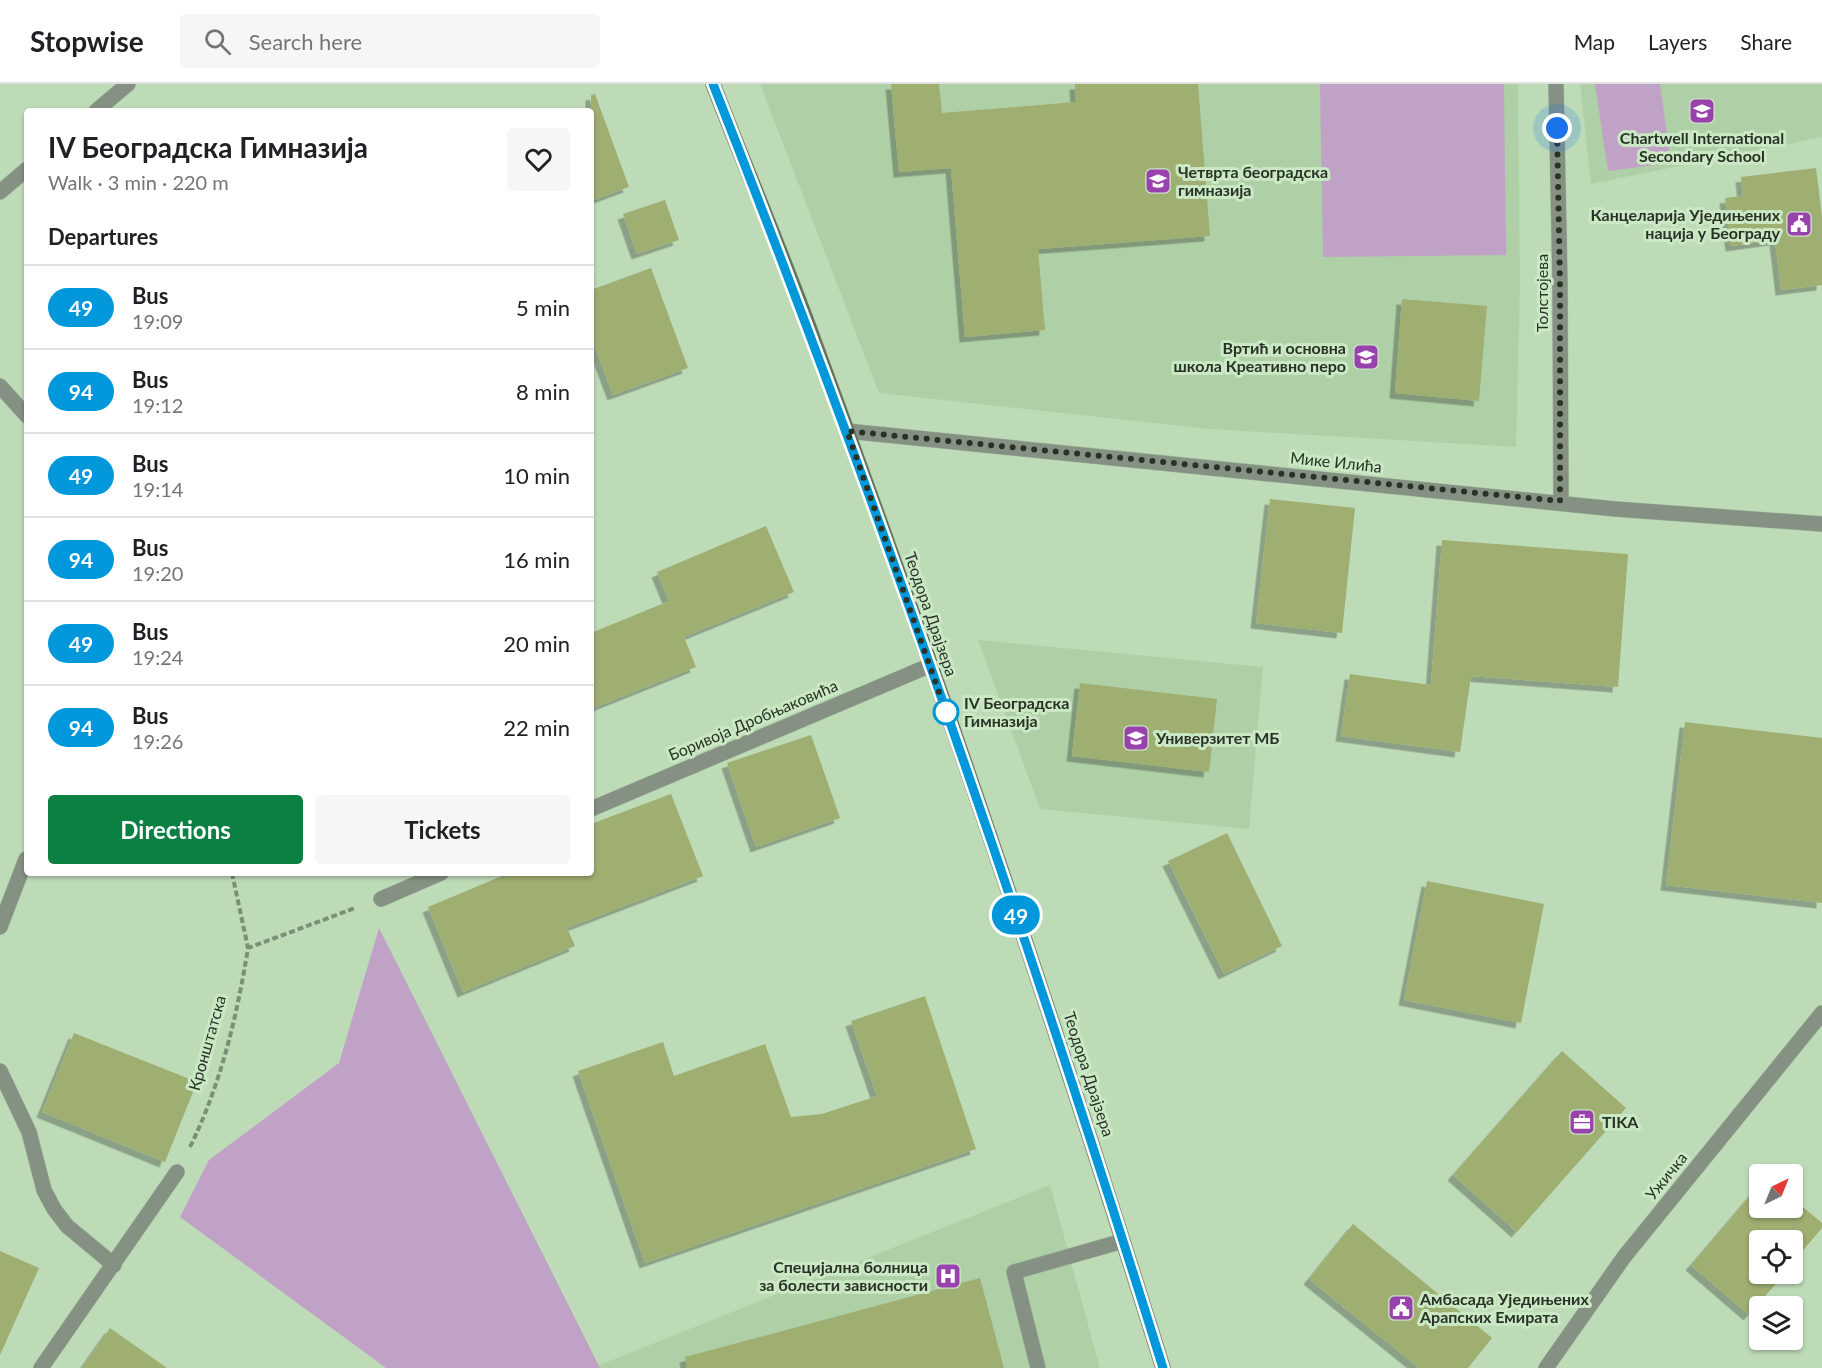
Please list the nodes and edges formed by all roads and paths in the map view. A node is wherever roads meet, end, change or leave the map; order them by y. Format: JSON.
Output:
{"nodes":[{"id":1,"x":128,"y":84,"type":"edge"},
{"id":2,"x":713,"y":84,"type":"edge"},
{"id":3,"x":1556,"y":84,"type":"edge"},
{"id":4,"x":100,"y":108,"type":"edge"},
{"id":5,"x":24,"y":172,"type":"edge"},
{"id":6,"x":0,"y":192,"type":"edge"},
{"id":7,"x":0,"y":386,"type":"edge"},
{"id":8,"x":24,"y":413,"type":"edge"},
{"id":9,"x":847,"y":431,"type":"junction"},
{"id":10,"x":1560,"y":501,"type":"junction"},
{"id":11,"x":1822,"y":524,"type":"edge"},
{"id":12,"x":931,"y":665,"type":"junction"},
{"id":13,"x":594,"y":808,"type":"edge"},
{"id":14,"x":24,"y":864,"type":"edge"},
{"id":15,"x":233,"y":876,"type":"edge"},
{"id":16,"x":434,"y":876,"type":"edge"},
{"id":17,"x":381,"y":899,"type":"joint"},
{"id":18,"x":0,"y":927,"type":"edge"},
{"id":19,"x":248,"y":948,"type":"junction"},
{"id":20,"x":1822,"y":1013,"type":"edge"},
{"id":21,"x":0,"y":1071,"type":"edge"},
{"id":22,"x":177,"y":1172,"type":"joint"},
{"id":23,"x":1123,"y":1241,"type":"junction"},
{"id":24,"x":114,"y":1265,"type":"junction"},
{"id":25,"x":41,"y":1368,"type":"edge"},
{"id":26,"x":1038,"y":1368,"type":"edge"},
{"id":27,"x":1163,"y":1368,"type":"edge"},
{"id":28,"x":1546,"y":1368,"type":"edge"}],
"edges":[{"from":1,"to":4,"type":"street"},
{"from":2,"to":9,"type":"main road","name":"Теодора Драјзера"},
{"from":3,"to":10,"type":"street","name":"Толстојева"},
{"from":5,"to":6,"type":"street"},
{"from":7,"to":8,"type":"street"},
{"from":9,"to":10,"type":"street","name":"Мике Илића"},
{"from":9,"to":12,"type":"main road","name":"Теодора Драјзера"},
{"from":10,"to":11,"type":"street","name":"Мике Илића"},
{"from":12,"to":13,"type":"street","name":"Боривоја Дробњаковића"},
{"from":12,"to":23,"type":"main road","name":"Теодора Драјзера"},
{"from":14,"to":18,"type":"street"},
{"from":15,"to":19,"type":"path"},
{"from":16,"to":17,"type":"street"},
{"from":17,"to":19,"type":"path"},
{"from":19,"to":22,"type":"path","name":"Кронштатска"},
{"from":20,"to":28,"type":"street","name":"Ужичка"},
{"from":21,"to":24,"type":"street"},
{"from":22,"to":24,"type":"street"},
{"from":23,"to":26,"type":"street"},
{"from":23,"to":27,"type":"main road","name":"Теодора Драјзера"},
{"from":24,"to":25,"type":"street"}]}
